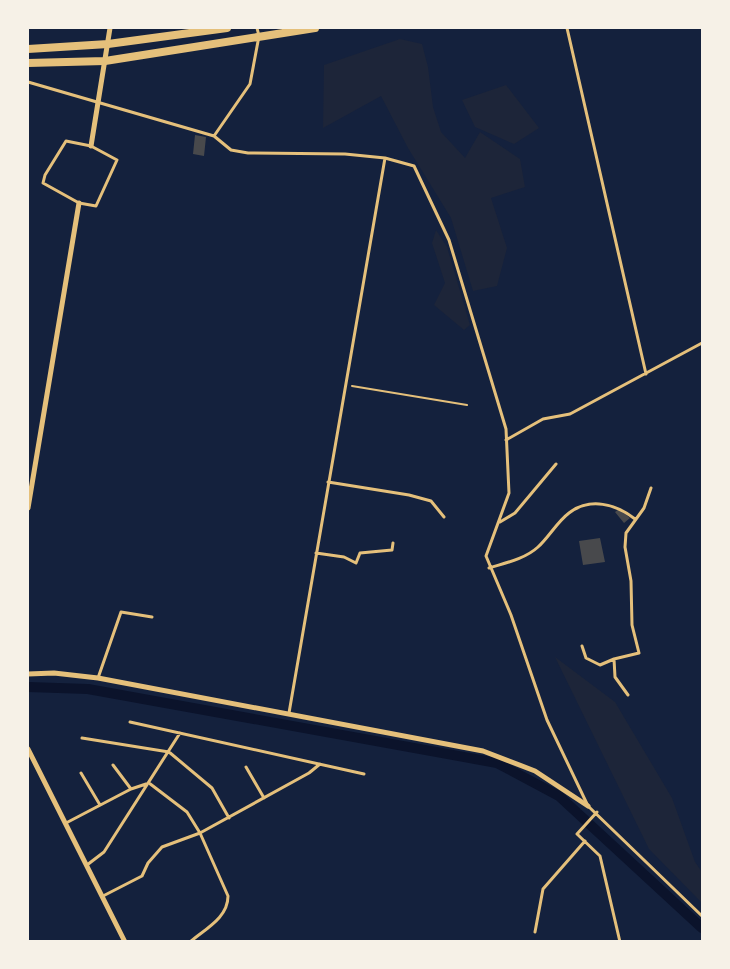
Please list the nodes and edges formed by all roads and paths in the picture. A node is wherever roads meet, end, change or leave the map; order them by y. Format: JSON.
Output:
{"nodes":[{"id":1,"x":110,"y":28,"type":"edge"},
{"id":2,"x":227,"y":28,"type":"edge"},
{"id":3,"x":257,"y":28,"type":"edge"},
{"id":4,"x":316,"y":28,"type":"edge"},
{"id":5,"x":567,"y":28,"type":"edge"},
{"id":6,"x":258,"y":36,"type":"junction"},
{"id":7,"x":108,"y":44,"type":"junction"},
{"id":8,"x":28,"y":50,"type":"edge"},
{"id":9,"x":105,"y":61,"type":"junction"},
{"id":10,"x":28,"y":63,"type":"edge"},
{"id":11,"x":28,"y":82,"type":"edge"},
{"id":12,"x":100,"y":102,"type":"junction"},
{"id":13,"x":214,"y":136,"type":"junction"},
{"id":14,"x":91,"y":146,"type":"junction"},
{"id":15,"x":385,"y":158,"type":"junction"},
{"id":16,"x":79,"y":203,"type":"junction"},
{"id":17,"x":702,"y":343,"type":"edge"},
{"id":18,"x":646,"y":374,"type":"junction"},
{"id":19,"x":345,"y":385,"type":"junction"},
{"id":20,"x":467,"y":406,"type":"dead end"},
{"id":21,"x":506,"y":440,"type":"junction"},
{"id":22,"x":556,"y":464,"type":"dead end"},
{"id":23,"x":328,"y":482,"type":"junction"},
{"id":24,"x":651,"y":488,"type":"dead end"},
{"id":25,"x":28,"y":508,"type":"edge"},
{"id":26,"x":444,"y":517,"type":"dead end"},
{"id":27,"x":635,"y":519,"type":"junction"},
{"id":28,"x":499,"y":522,"type":"junction"},
{"id":29,"x":393,"y":543,"type":"dead end"},
{"id":30,"x":316,"y":553,"type":"junction"},
{"id":31,"x":489,"y":568,"type":"junction"},
{"id":32,"x":152,"y":617,"type":"dead end"},
{"id":33,"x":582,"y":646,"type":"dead end"},
{"id":34,"x":614,"y":659,"type":"junction"},
{"id":35,"x":28,"y":674,"type":"edge"},
{"id":36,"x":98,"y":678,"type":"junction"},
{"id":37,"x":628,"y":695,"type":"dead end"},
{"id":38,"x":289,"y":713,"type":"junction"},
{"id":39,"x":130,"y":722,"type":"dead end"},
{"id":40,"x":180,"y":733,"type":"junction"},
{"id":41,"x":82,"y":738,"type":"dead end"},
{"id":42,"x":28,"y":749,"type":"edge"},
{"id":43,"x":169,"y":752,"type":"junction"},
{"id":44,"x":320,"y":764,"type":"junction"},
{"id":45,"x":113,"y":765,"type":"dead end"},
{"id":46,"x":246,"y":767,"type":"dead end"},
{"id":47,"x":81,"y":774,"type":"dead end"},
{"id":48,"x":364,"y":774,"type":"dead end"},
{"id":49,"x":149,"y":783,"type":"junction"},
{"id":50,"x":131,"y":790,"type":"junction"},
{"id":51,"x":264,"y":798,"type":"junction"},
{"id":52,"x":100,"y":805,"type":"junction"},
{"id":53,"x":588,"y":806,"type":"junction"},
{"id":54,"x":596,"y":813,"type":"junction"},
{"id":55,"x":229,"y":818,"type":"junction"},
{"id":56,"x":66,"y":823,"type":"junction"},
{"id":57,"x":200,"y":833,"type":"junction"},
{"id":58,"x":585,"y":842,"type":"junction"},
{"id":59,"x":87,"y":865,"type":"junction"},
{"id":60,"x":103,"y":896,"type":"junction"},
{"id":61,"x":702,"y":916,"type":"edge"},
{"id":62,"x":535,"y":932,"type":"dead end"},
{"id":63,"x":125,"y":942,"type":"edge"},
{"id":64,"x":190,"y":942,"type":"edge"},
{"id":65,"x":620,"y":942,"type":"edge"}],
"edges":[{"from":1,"to":7,"type":"street"},
{"from":2,"to":7,"type":"street"},
{"from":3,"to":6,"type":"lane"},
{"from":4,"to":6,"type":"street"},
{"from":5,"to":18,"type":"lane"},
{"from":6,"to":9,"type":"street"},
{"from":6,"to":13,"type":"lane"},
{"from":7,"to":8,"type":"street"},
{"from":7,"to":9,"type":"street"},
{"from":9,"to":10,"type":"street"},
{"from":9,"to":12,"type":"street"},
{"from":11,"to":12,"type":"lane"},
{"from":12,"to":13,"type":"lane"},
{"from":12,"to":14,"type":"street"},
{"from":13,"to":15,"type":"lane"},
{"from":14,"to":16,"type":"lane"},
{"from":14,"to":16,"type":"lane"},
{"from":15,"to":19,"type":"lane"},
{"from":15,"to":21,"type":"lane"},
{"from":16,"to":25,"type":"street"},
{"from":17,"to":18,"type":"lane"},
{"from":18,"to":21,"type":"lane"},
{"from":19,"to":20,"type":"path"},
{"from":19,"to":23,"type":"lane"},
{"from":21,"to":28,"type":"lane"},
{"from":22,"to":28,"type":"lane"},
{"from":23,"to":26,"type":"lane"},
{"from":23,"to":30,"type":"lane"},
{"from":24,"to":27,"type":"lane"},
{"from":27,"to":31,"type":"lane"},
{"from":27,"to":34,"type":"lane"},
{"from":28,"to":31,"type":"lane"},
{"from":29,"to":30,"type":"lane"},
{"from":30,"to":38,"type":"lane"},
{"from":31,"to":53,"type":"lane"},
{"from":32,"to":36,"type":"lane"},
{"from":33,"to":34,"type":"lane"},
{"from":34,"to":37,"type":"lane"},
{"from":35,"to":36,"type":"street"},
{"from":36,"to":38,"type":"street"},
{"from":38,"to":53,"type":"street"},
{"from":39,"to":40,"type":"lane"},
{"from":40,"to":43,"type":"lane"},
{"from":40,"to":44,"type":"lane"},
{"from":41,"to":43,"type":"lane"},
{"from":42,"to":56,"type":"street"},
{"from":43,"to":49,"type":"lane"},
{"from":43,"to":55,"type":"lane"},
{"from":44,"to":48,"type":"lane"},
{"from":44,"to":51,"type":"lane"},
{"from":45,"to":50,"type":"lane"},
{"from":46,"to":51,"type":"lane"},
{"from":47,"to":52,"type":"lane"},
{"from":49,"to":50,"type":"lane"},
{"from":49,"to":57,"type":"lane"},
{"from":49,"to":59,"type":"lane"},
{"from":50,"to":52,"type":"lane"},
{"from":51,"to":55,"type":"lane"},
{"from":52,"to":56,"type":"lane"},
{"from":53,"to":54,"type":"lane"},
{"from":54,"to":58,"type":"lane"},
{"from":54,"to":61,"type":"lane"},
{"from":55,"to":57,"type":"lane"},
{"from":56,"to":59,"type":"street"},
{"from":57,"to":60,"type":"lane"},
{"from":57,"to":64,"type":"lane"},
{"from":58,"to":62,"type":"lane"},
{"from":58,"to":65,"type":"lane"},
{"from":59,"to":60,"type":"street"},
{"from":60,"to":63,"type":"street"}]}
